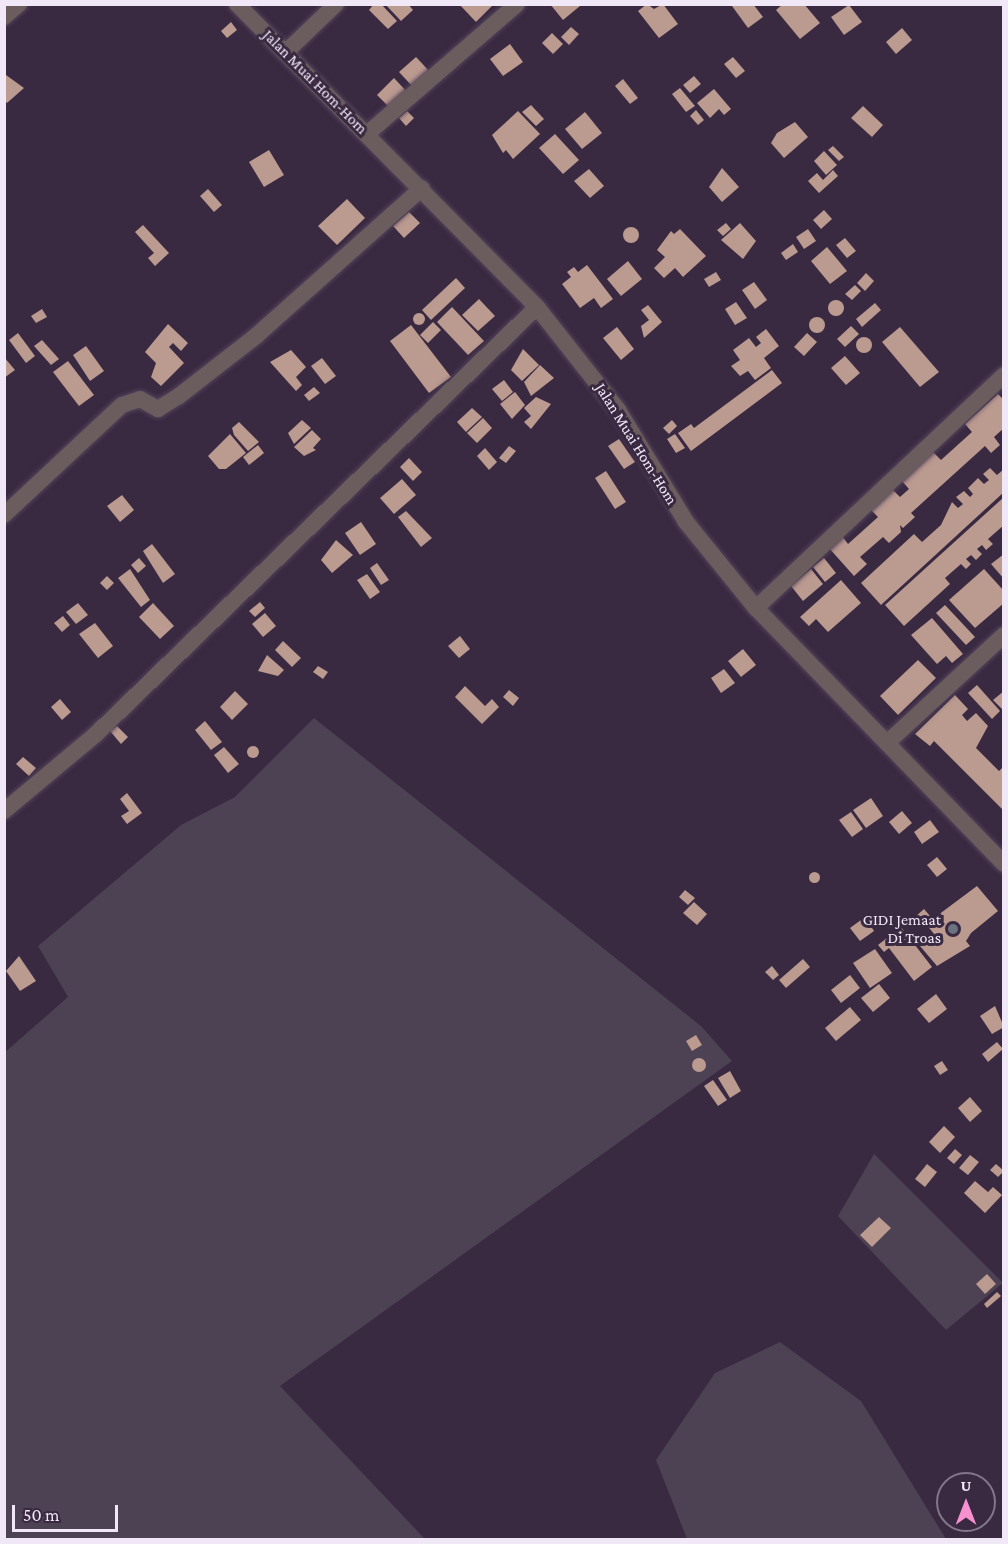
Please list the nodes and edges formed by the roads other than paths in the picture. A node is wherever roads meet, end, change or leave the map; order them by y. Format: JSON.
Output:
{"nodes":[{"id":1,"x":19,"y":4,"type":"edge"},
{"id":2,"x":237,"y":4,"type":"edge"},
{"id":3,"x":336,"y":4,"type":"edge"},
{"id":4,"x":517,"y":4,"type":"edge"},
{"id":5,"x":4,"y":17,"type":"edge"},
{"id":6,"x":288,"y":51,"type":"junction"},
{"id":7,"x":367,"y":134,"type":"junction"},
{"id":8,"x":422,"y":188,"type":"junction"},
{"id":9,"x":537,"y":307,"type":"junction"},
{"id":10,"x":1004,"y":375,"type":"edge"},
{"id":11,"x":4,"y":514,"type":"edge"},
{"id":12,"x":756,"y":608,"type":"junction"},
{"id":13,"x":1004,"y":634,"type":"edge"},
{"id":14,"x":887,"y":743,"type":"junction"},
{"id":15,"x":4,"y":811,"type":"edge"},
{"id":16,"x":1004,"y":864,"type":"edge"}],
"edges":[{"from":1,"to":5,"type":"street"},
{"from":2,"to":6,"type":"street","name":"Jalan Muai Hom-Hom"},
{"from":3,"to":6,"type":"street"},
{"from":4,"to":7,"type":"street"},
{"from":6,"to":7,"type":"street","name":"Jalan Muai Hom-Hom"},
{"from":7,"to":8,"type":"street","name":"Jalan Muai Hom-Hom"},
{"from":8,"to":9,"type":"street","name":"Jalan Muai Hom-Hom"},
{"from":8,"to":11,"type":"street"},
{"from":9,"to":12,"type":"street","name":"Jalan Muai Hom-Hom"},
{"from":9,"to":15,"type":"street"},
{"from":10,"to":12,"type":"street"},
{"from":12,"to":14,"type":"street","name":"Jalan Muai Hom-Hom"},
{"from":13,"to":14,"type":"street"},
{"from":14,"to":16,"type":"street","name":"Jalan Muai Hom-Hom"}]}
